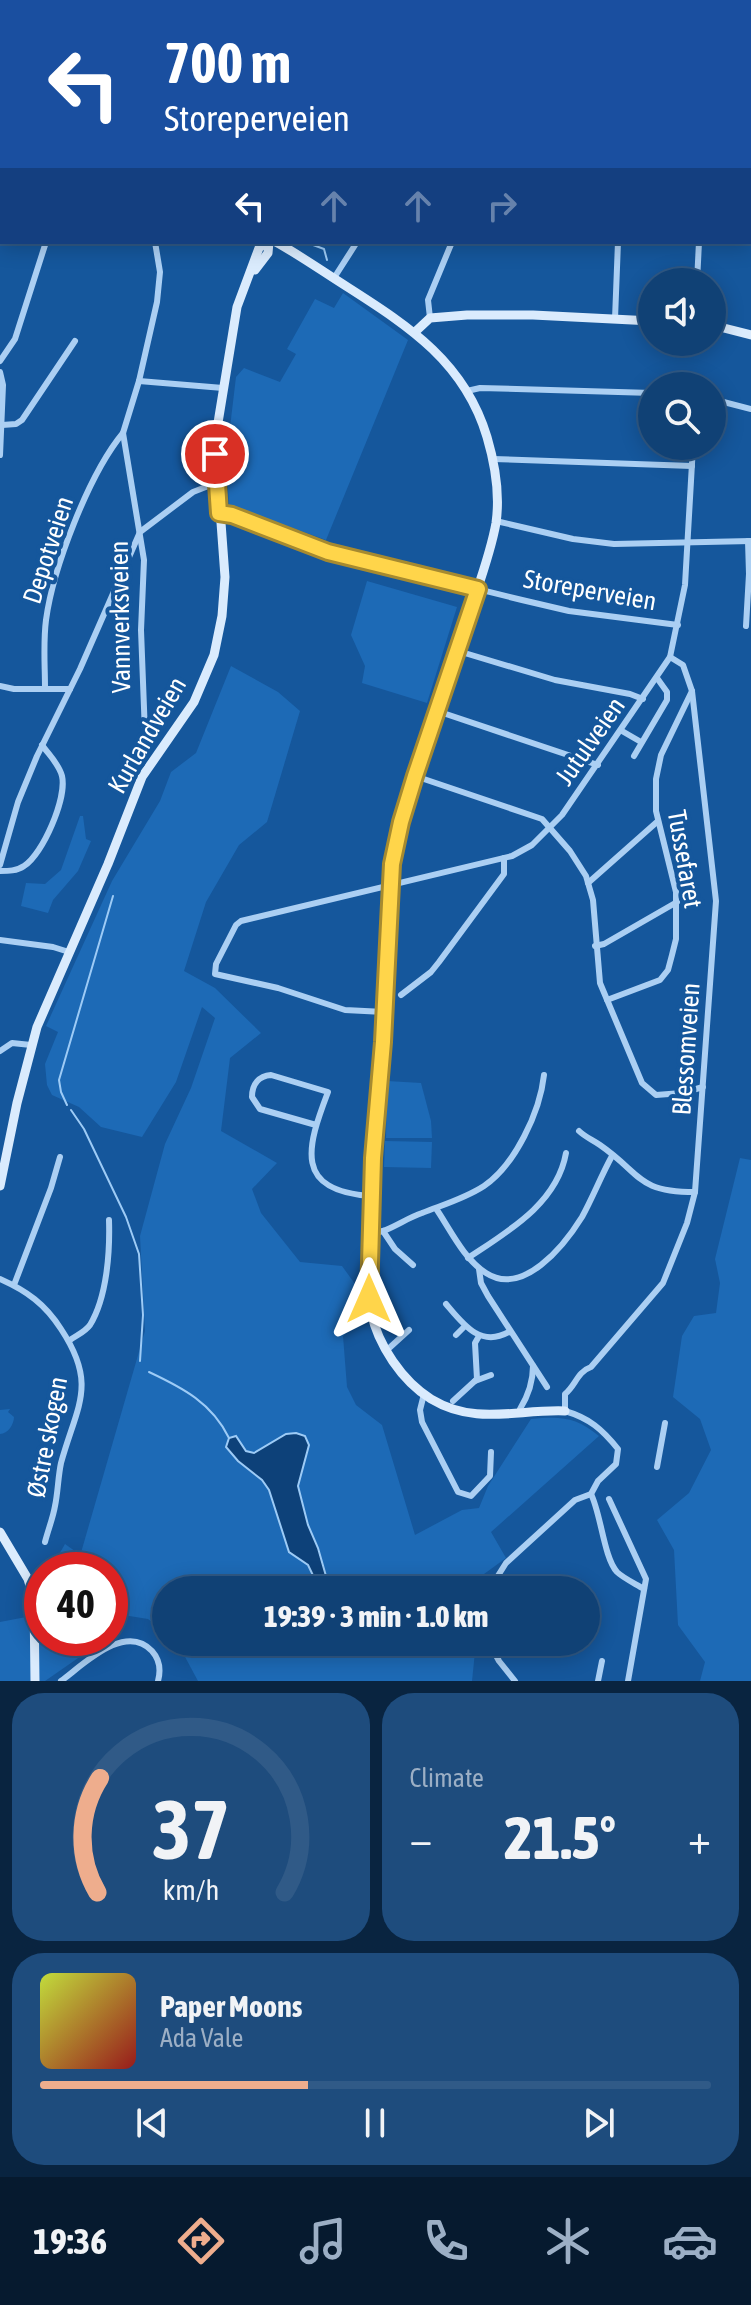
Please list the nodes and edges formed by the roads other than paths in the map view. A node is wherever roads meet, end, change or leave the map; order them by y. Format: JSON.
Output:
{"nodes":[{"id":1,"x":45,"y":244,"type":"edge"},
{"id":2,"x":155,"y":244,"type":"edge"},
{"id":3,"x":268,"y":244,"type":"edge"},
{"id":4,"x":279,"y":244,"type":"edge"},
{"id":5,"x":356,"y":244,"type":"edge"},
{"id":6,"x":451,"y":244,"type":"edge"},
{"id":7,"x":618,"y":244,"type":"edge"},
{"id":8,"x":699,"y":244,"type":"edge"},
{"id":9,"x":698,"y":268,"type":"edge"},
{"id":10,"x":334,"y":278,"type":"junction"},
{"id":11,"x":430,"y":318,"type":"junction"},
{"id":12,"x":615,"y":319,"type":"junction"},
{"id":13,"x":638,"y":320,"type":"edge"},
{"id":14,"x":726,"y":329,"type":"edge"},
{"id":15,"x":415,"y":332,"type":"junction"},
{"id":16,"x":751,"y":335,"type":"edge"},
{"id":17,"x":75,"y":341,"type":"dead end"},
{"id":18,"x":0,"y":361,"type":"edge"},
{"id":19,"x":0,"y":372,"type":"edge"},
{"id":20,"x":139,"y":381,"type":"junction"},
{"id":21,"x":223,"y":388,"type":"junction"},
{"id":22,"x":467,"y":391,"type":"junction"},
{"id":23,"x":638,"y":393,"type":"edge"},
{"id":24,"x":726,"y":403,"type":"edge"},
{"id":25,"x":751,"y":409,"type":"edge"},
{"id":26,"x":2,"y":425,"type":"junction"},
{"id":27,"x":123,"y":433,"type":"junction"},
{"id":28,"x":0,"y":455,"type":"edge"},
{"id":29,"x":493,"y":459,"type":"junction"},
{"id":30,"x":692,"y":460,"type":"edge"},
{"id":31,"x":692,"y":466,"type":"junction"},
{"id":32,"x":216,"y":483,"type":"junction"},
{"id":33,"x":219,"y":513,"type":"junction"},
{"id":34,"x":496,"y":521,"type":"junction"},
{"id":35,"x":140,"y":532,"type":"junction"},
{"id":36,"x":749,"y":541,"type":"edge"},
{"id":37,"x":688,"y":544,"type":"junction"},
{"id":38,"x":478,"y":589,"type":"junction"},
{"id":39,"x":678,"y":625,"type":"junction"},
{"id":40,"x":746,"y":626,"type":"dead end"},
{"id":41,"x":458,"y":651,"type":"junction"},
{"id":42,"x":670,"y":657,"type":"junction"},
{"id":43,"x":657,"y":678,"type":"junction"},
{"id":44,"x":0,"y":686,"type":"edge"},
{"id":45,"x":45,"y":688,"type":"junction"},
{"id":46,"x":70,"y":689,"type":"junction"},
{"id":47,"x":692,"y":691,"type":"junction"},
{"id":48,"x":643,"y":699,"type":"junction"},
{"id":49,"x":437,"y":711,"type":"junction"},
{"id":50,"x":622,"y":731,"type":"junction"},
{"id":51,"x":641,"y":742,"type":"junction"},
{"id":52,"x":42,"y":745,"type":"junction"},
{"id":53,"x":634,"y":756,"type":"dead end"},
{"id":54,"x":141,"y":757,"type":"dead end"},
{"id":55,"x":598,"y":765,"type":"junction"},
{"id":56,"x":415,"y":776,"type":"junction"},
{"id":57,"x":658,"y":821,"type":"junction"},
{"id":58,"x":548,"y":828,"type":"junction"},
{"id":59,"x":504,"y":858,"type":"junction"},
{"id":60,"x":0,"y":865,"type":"edge"},
{"id":61,"x":0,"y":871,"type":"edge"},
{"id":62,"x":588,"y":883,"type":"junction"},
{"id":63,"x":390,"y":885,"type":"junction"},
{"id":64,"x":677,"y":902,"type":"junction"},
{"id":65,"x":0,"y":940,"type":"edge"},
{"id":66,"x":595,"y":946,"type":"junction"},
{"id":67,"x":69,"y":952,"type":"junction"},
{"id":68,"x":401,"y":995,"type":"dead end"},
{"id":69,"x":607,"y":1000,"type":"junction"},
{"id":70,"x":384,"y":1012,"type":"junction"},
{"id":71,"x":31,"y":1045,"type":"junction"},
{"id":72,"x":0,"y":1051,"type":"edge"},
{"id":73,"x":544,"y":1075,"type":"dead end"},
{"id":74,"x":334,"y":1083,"type":"dead end"},
{"id":75,"x":703,"y":1087,"type":"junction"},
{"id":76,"x":328,"y":1092,"type":"junction"},
{"id":77,"x":316,"y":1125,"type":"junction"},
{"id":78,"x":579,"y":1131,"type":"dead end"},
{"id":79,"x":566,"y":1153,"type":"dead end"},
{"id":80,"x":612,"y":1156,"type":"junction"},
{"id":81,"x":60,"y":1157,"type":"dead end"},
{"id":82,"x":0,"y":1186,"type":"edge"},
{"id":83,"x":695,"y":1192,"type":"junction"},
{"id":84,"x":371,"y":1196,"type":"junction"},
{"id":85,"x":437,"y":1210,"type":"junction"},
{"id":86,"x":109,"y":1220,"type":"dead end"},
{"id":87,"x":383,"y":1231,"type":"junction"},
{"id":88,"x":370,"y":1234,"type":"junction"},
{"id":89,"x":468,"y":1258,"type":"junction"},
{"id":90,"x":413,"y":1265,"type":"dead end"},
{"id":91,"x":479,"y":1268,"type":"junction"},
{"id":92,"x":0,"y":1279,"type":"edge"},
{"id":93,"x":14,"y":1285,"type":"junction"},
{"id":94,"x":446,"y":1304,"type":"dead end"},
{"id":95,"x":465,"y":1326,"type":"junction"},
{"id":96,"x":409,"y":1330,"type":"dead end"},
{"id":97,"x":509,"y":1332,"type":"junction"},
{"id":98,"x":456,"y":1335,"type":"dead end"},
{"id":99,"x":479,"y":1336,"type":"junction"},
{"id":100,"x":70,"y":1340,"type":"junction"},
{"id":101,"x":387,"y":1350,"type":"junction"},
{"id":102,"x":533,"y":1366,"type":"junction"},
{"id":103,"x":491,"y":1375,"type":"dead end"},
{"id":104,"x":475,"y":1381,"type":"junction"},
{"id":105,"x":547,"y":1387,"type":"dead end"},
{"id":106,"x":424,"y":1394,"type":"junction"},
{"id":107,"x":453,"y":1401,"type":"dead end"},
{"id":108,"x":520,"y":1409,"type":"dead end"},
{"id":109,"x":565,"y":1411,"type":"junction"},
{"id":110,"x":665,"y":1423,"type":"dead end"},
{"id":111,"x":491,"y":1452,"type":"dead end"},
{"id":112,"x":657,"y":1467,"type":"dead end"},
{"id":113,"x":591,"y":1494,"type":"junction"},
{"id":114,"x":609,"y":1499,"type":"dead end"},
{"id":115,"x":0,"y":1532,"type":"edge"},
{"id":116,"x":45,"y":1542,"type":"dead end"},
{"id":117,"x":498,"y":1576,"type":"edge"},
{"id":118,"x":644,"y":1589,"type":"junction"},
{"id":119,"x":496,"y":1656,"type":"edge"},
{"id":120,"x":602,"y":1661,"type":"dead end"},
{"id":121,"x":35,"y":1681,"type":"edge"},
{"id":122,"x":61,"y":1681,"type":"edge"},
{"id":123,"x":158,"y":1681,"type":"edge"},
{"id":124,"x":515,"y":1681,"type":"edge"},
{"id":125,"x":598,"y":1681,"type":"edge"},
{"id":126,"x":628,"y":1681,"type":"edge"}],
"edges":[{"from":1,"to":18,"type":"street"},
{"from":2,"to":20,"type":"street","name":"Vannverksveien"},
{"from":3,"to":21,"type":"street","name":"Kurlandveien"},
{"from":4,"to":10,"type":"street"},
{"from":5,"to":10,"type":"street"},
{"from":6,"to":11,"type":"street"},
{"from":7,"to":12,"type":"street"},
{"from":8,"to":9,"type":"street"},
{"from":10,"to":15,"type":"street"},
{"from":11,"to":12,"type":"street"},
{"from":11,"to":15,"type":"street"},
{"from":12,"to":13,"type":"street"},
{"from":14,"to":16,"type":"street"},
{"from":15,"to":22,"type":"street"},
{"from":17,"to":26,"type":"street"},
{"from":19,"to":26,"type":"street"},
{"from":20,"to":21,"type":"street"},
{"from":20,"to":27,"type":"street","name":"Vannverksveien"},
{"from":21,"to":32,"type":"street","name":"Kurlandveien"},
{"from":22,"to":23,"type":"street"},
{"from":22,"to":29,"type":"street"},
{"from":24,"to":25,"type":"street"},
{"from":26,"to":28,"type":"street"},
{"from":27,"to":35,"type":"street","name":"Vannverksveien"},
{"from":27,"to":45,"type":"street","name":"Depotveien"},
{"from":29,"to":31,"type":"street"},
{"from":29,"to":34,"type":"street"},
{"from":30,"to":31,"type":"street","name":"Jutulveien"},
{"from":31,"to":37,"type":"street","name":"Jutulveien"},
{"from":32,"to":33,"type":"street","name":"Kurlandveien"},
{"from":32,"to":35,"type":"street"},
{"from":33,"to":38,"type":"street","name":"Storeperveien"},
{"from":33,"to":67,"type":"street","name":"Kurlandveien"},
{"from":34,"to":37,"type":"street"},
{"from":34,"to":38,"type":"street"},
{"from":35,"to":46,"type":"street"},
{"from":35,"to":54,"type":"street","name":"Vannverksveien"},
{"from":36,"to":37,"type":"street"},
{"from":36,"to":40,"type":"street"},
{"from":37,"to":39,"type":"street","name":"Jutulveien"},
{"from":38,"to":39,"type":"street","name":"Storeperveien"},
{"from":38,"to":41,"type":"street"},
{"from":39,"to":42,"type":"street","name":"Jutulveien"},
{"from":41,"to":48,"type":"street"},
{"from":41,"to":49,"type":"street"},
{"from":42,"to":43,"type":"street","name":"Jutulveien"},
{"from":42,"to":47,"type":"street","name":"Blessomveien"},
{"from":43,"to":48,"type":"street","name":"Jutulveien"},
{"from":43,"to":51,"type":"street"},
{"from":44,"to":45,"type":"street"},
{"from":45,"to":46,"type":"street"},
{"from":46,"to":52,"type":"street"},
{"from":47,"to":57,"type":"street","name":"Tussefaret"},
{"from":47,"to":75,"type":"street","name":"Blessomveien"},
{"from":48,"to":50,"type":"street","name":"Jutulveien"},
{"from":49,"to":55,"type":"street"},
{"from":49,"to":56,"type":"street"},
{"from":50,"to":51,"type":"street"},
{"from":50,"to":55,"type":"street","name":"Jutulveien"},
{"from":51,"to":53,"type":"street"},
{"from":52,"to":60,"type":"street"},
{"from":52,"to":61,"type":"street"},
{"from":55,"to":58,"type":"street","name":"Jutulveien"},
{"from":56,"to":58,"type":"street"},
{"from":56,"to":63,"type":"street"},
{"from":57,"to":62,"type":"street"},
{"from":57,"to":64,"type":"street","name":"Tussefaret"},
{"from":58,"to":59,"type":"street","name":"Jutulveien"},
{"from":58,"to":62,"type":"street"},
{"from":59,"to":63,"type":"street","name":"Jutulveien"},
{"from":59,"to":68,"type":"street"},
{"from":62,"to":66,"type":"street"},
{"from":63,"to":70,"type":"street"},
{"from":63,"to":70,"type":"street","name":"Jutulveien"},
{"from":64,"to":66,"type":"street"},
{"from":64,"to":69,"type":"street","name":"Tussefaret"},
{"from":65,"to":67,"type":"street"},
{"from":66,"to":69,"type":"street"},
{"from":67,"to":71,"type":"street"},
{"from":69,"to":75,"type":"street"},
{"from":70,"to":84,"type":"street"},
{"from":71,"to":72,"type":"street"},
{"from":71,"to":82,"type":"street"},
{"from":73,"to":85,"type":"street"},
{"from":74,"to":76,"type":"street"},
{"from":75,"to":83,"type":"street","name":"Blessomveien"},
{"from":76,"to":77,"type":"street"},
{"from":76,"to":77,"type":"street"},
{"from":77,"to":84,"type":"street"},
{"from":78,"to":80,"type":"street"},
{"from":79,"to":89,"type":"street"},
{"from":80,"to":83,"type":"street"},
{"from":80,"to":91,"type":"street"},
{"from":81,"to":93,"type":"street"},
{"from":83,"to":109,"type":"street","name":"Blessomveien"},
{"from":84,"to":88,"type":"street"},
{"from":85,"to":87,"type":"street"},
{"from":85,"to":89,"type":"street"},
{"from":86,"to":100,"type":"street"},
{"from":87,"to":88,"type":"street"},
{"from":87,"to":90,"type":"street"},
{"from":88,"to":101,"type":"street"},
{"from":89,"to":91,"type":"street"},
{"from":91,"to":97,"type":"street"},
{"from":92,"to":93,"type":"street","name":"Østre skogen"},
{"from":93,"to":100,"type":"street","name":"Østre skogen"},
{"from":94,"to":95,"type":"street"},
{"from":95,"to":98,"type":"street"},
{"from":95,"to":99,"type":"street"},
{"from":96,"to":101,"type":"street"},
{"from":97,"to":99,"type":"street"},
{"from":97,"to":102,"type":"street"},
{"from":99,"to":104,"type":"street"},
{"from":100,"to":116,"type":"street","name":"Østre skogen"},
{"from":101,"to":106,"type":"street"},
{"from":102,"to":105,"type":"street"},
{"from":102,"to":108,"type":"street"},
{"from":103,"to":104,"type":"street"},
{"from":104,"to":107,"type":"street"},
{"from":106,"to":109,"type":"street"},
{"from":106,"to":111,"type":"street"},
{"from":109,"to":113,"type":"street"},
{"from":110,"to":112,"type":"street"},
{"from":113,"to":117,"type":"street"},
{"from":113,"to":118,"type":"street"},
{"from":114,"to":118,"type":"street"},
{"from":115,"to":121,"type":"street"},
{"from":118,"to":126,"type":"street"},
{"from":119,"to":124,"type":"street"},
{"from":120,"to":125,"type":"street"},
{"from":122,"to":123,"type":"street"}]}
